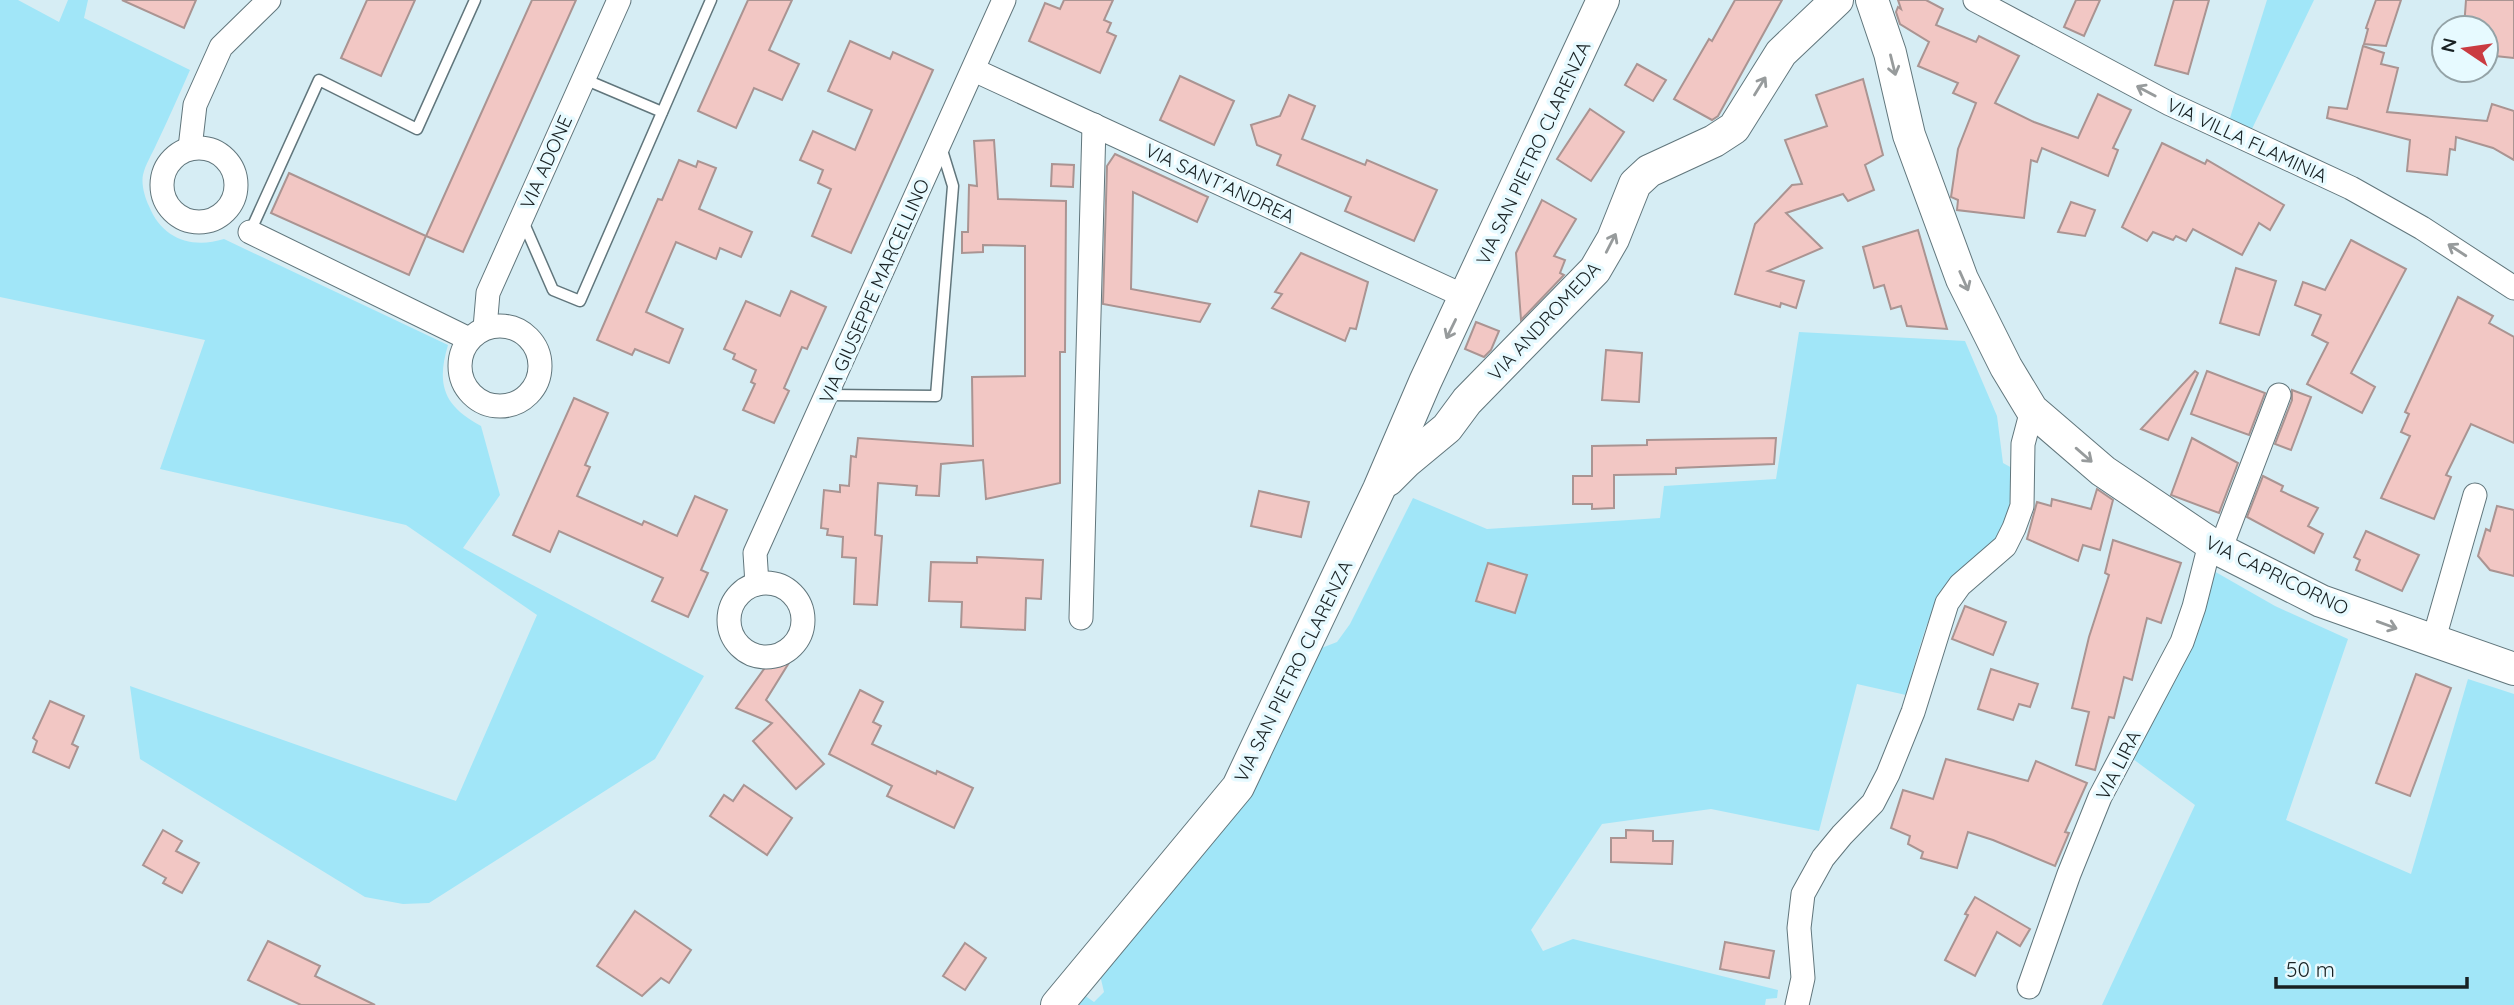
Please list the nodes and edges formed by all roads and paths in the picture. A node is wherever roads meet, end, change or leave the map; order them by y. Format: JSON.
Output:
{"nodes":[{"id":1,"x":270,"y":0,"type":"edge"},
{"id":2,"x":475,"y":0,"type":"edge"},
{"id":3,"x":619,"y":0,"type":"edge"},
{"id":4,"x":711,"y":0,"type":"edge"},
{"id":5,"x":1004,"y":0,"type":"edge"},
{"id":6,"x":1603,"y":0,"type":"edge"},
{"id":7,"x":1837,"y":0,"type":"edge"},
{"id":8,"x":1872,"y":0,"type":"edge"},
{"id":9,"x":1975,"y":0,"type":"edge"},
{"id":10,"x":974,"y":70,"type":"junction"},
{"id":11,"x":584,"y":79,"type":"junction"},
{"id":12,"x":662,"y":112,"type":"junction"},
{"id":13,"x":1094,"y":125,"type":"junction"},
{"id":14,"x":940,"y":145,"type":"junction"},
{"id":15,"x":190,"y":148,"type":"dead end"},
{"id":16,"x":522,"y":218,"type":"junction"},
{"id":17,"x":250,"y":232,"type":"joint"},
{"id":18,"x":2514,"y":288,"type":"edge"},
{"id":19,"x":1466,"y":297,"type":"junction"},
{"id":20,"x":1425,"y":382,"type":"junction"},
{"id":21,"x":827,"y":395,"type":"junction"},
{"id":22,"x":2279,"y":395,"type":"dead end"},
{"id":23,"x":1467,"y":401,"type":"junction"},
{"id":24,"x":2032,"y":410,"type":"junction"},
{"id":25,"x":1380,"y":489,"type":"junction"},
{"id":26,"x":2475,"y":495,"type":"dead end"},
{"id":27,"x":2215,"y":547,"type":"junction"},
{"id":28,"x":757,"y":584,"type":"dead end"},
{"id":29,"x":1082,"y":618,"type":"dead end"},
{"id":30,"x":2433,"y":642,"type":"junction"},
{"id":31,"x":2514,"y":668,"type":"edge"},
{"id":32,"x":2029,"y":988,"type":"dead end"},
{"id":33,"x":1057,"y":1005,"type":"edge"},
{"id":34,"x":1797,"y":1005,"type":"edge"}],
"edges":[{"from":1,"to":15,"type":"street"},
{"from":2,"to":17,"type":"lane"},
{"from":3,"to":11,"type":"street","name":"VIA ADONE"},
{"from":4,"to":12,"type":"lane"},
{"from":5,"to":10,"type":"street","name":"VIA GIUSEPPE MARCELLINO"},
{"from":6,"to":19,"type":"main road","name":"VIA SAN PIETRO CLARENZA"},
{"from":23,"to":7,"type":"main road","name":"VIA ANDROMEDA","one_way":true},
{"from":8,"to":24,"type":"main road","name":"VIA CAPRICORNO","one_way":true},
{"from":18,"to":9,"type":"street","name":"VIA VILLA FLAMINIA","one_way":true},
{"from":10,"to":13,"type":"street","name":"VIA SANT'ANDREA"},
{"from":10,"to":14,"type":"street","name":"VIA GIUSEPPE MARCELLINO"},
{"from":11,"to":12,"type":"lane"},
{"from":11,"to":16,"type":"street","name":"VIA ADONE"},
{"from":12,"to":16,"type":"lane"},
{"from":13,"to":19,"type":"street","name":"VIA SANT'ANDREA"},
{"from":13,"to":29,"type":"street"},
{"from":14,"to":21,"type":"street","name":"VIA GIUSEPPE MARCELLINO"},
{"from":14,"to":21,"type":"lane"},
{"from":16,"to":17,"type":"street","name":"VIA ADONE"},
{"from":19,"to":20,"type":"main road","name":"VIA SAN PIETRO CLARENZA","one_way":true},
{"from":20,"to":23,"type":"main road"},
{"from":20,"to":25,"type":"main road","name":"VIA SAN PIETRO CLARENZA"},
{"from":21,"to":28,"type":"street","name":"VIA GIUSEPPE MARCELLINO"},
{"from":22,"to":27,"type":"street","name":"VIA LIRA"},
{"from":23,"to":25,"type":"main road","name":"VIA ANDROMEDA"},
{"from":24,"to":27,"type":"main road","name":"VIA CAPRICORNO","one_way":true},
{"from":24,"to":34,"type":"street"},
{"from":25,"to":33,"type":"main road","name":"VIA SAN PIETRO CLARENZA"},
{"from":26,"to":30,"type":"street"},
{"from":27,"to":30,"type":"main road","name":"VIA CAPRICORNO","one_way":true},
{"from":27,"to":32,"type":"street","name":"VIA LIRA"},
{"from":30,"to":31,"type":"main road","name":"VIA CAPRICORNO"}]}
